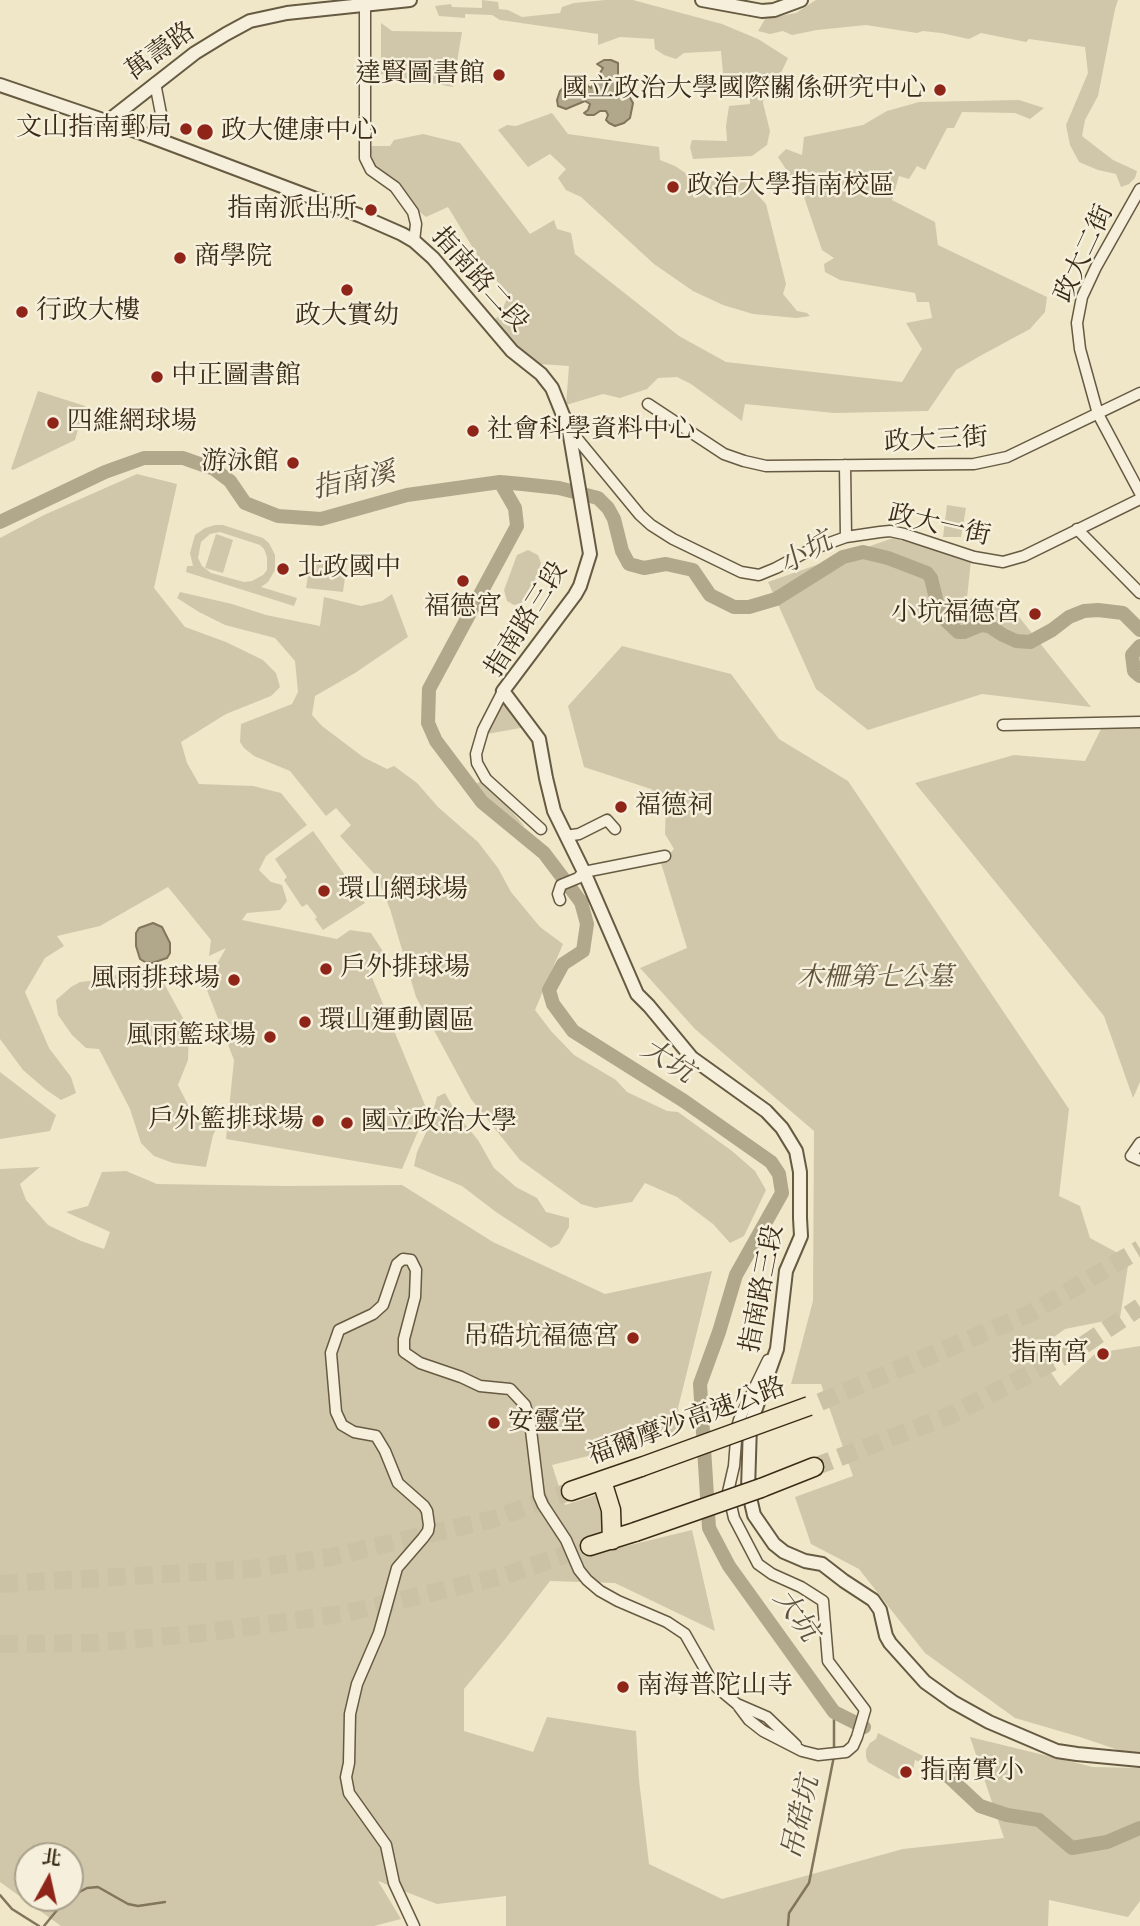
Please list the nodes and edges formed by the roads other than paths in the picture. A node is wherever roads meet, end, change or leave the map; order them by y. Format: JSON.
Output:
{"nodes":[{"id":1,"x":410,"y":0,"type":"edge"},
{"id":2,"x":702,"y":0,"type":"edge"},
{"id":3,"x":801,"y":0,"type":"edge"},
{"id":4,"x":365,"y":5,"type":"junction"},
{"id":5,"x":287,"y":7,"type":"edge"},
{"id":6,"x":155,"y":83,"type":"junction"},
{"id":7,"x":0,"y":85,"type":"edge"},
{"id":8,"x":107,"y":121,"type":"junction"},
{"id":9,"x":156,"y":138,"type":"junction"},
{"id":10,"x":1140,"y":189,"type":"edge"},
{"id":11,"x":414,"y":241,"type":"junction"},
{"id":12,"x":1140,"y":393,"type":"edge"},
{"id":13,"x":648,"y":404,"type":"dead end"},
{"id":14,"x":1098,"y":414,"type":"junction"},
{"id":15,"x":569,"y":429,"type":"junction"},
{"id":16,"x":845,"y":465,"type":"junction"},
{"id":17,"x":576,"y":476,"type":"joint"},
{"id":18,"x":1140,"y":493,"type":"edge"},
{"id":19,"x":1140,"y":499,"type":"edge"},
{"id":20,"x":1077,"y":529,"type":"junction"},
{"id":21,"x":846,"y":537,"type":"junction"},
{"id":22,"x":1140,"y":593,"type":"edge"},
{"id":23,"x":503,"y":691,"type":"junction"},
{"id":24,"x":1140,"y":722,"type":"edge"},
{"id":25,"x":1003,"y":725,"type":"dead end"},
{"id":26,"x":541,"y":829,"type":"dead end"},
{"id":27,"x":615,"y":830,"type":"dead end"},
{"id":28,"x":566,"y":836,"type":"junction"},
{"id":29,"x":665,"y":856,"type":"dead end"},
{"id":30,"x":581,"y":875,"type":"junction"},
{"id":31,"x":560,"y":900,"type":"dead end"},
{"id":32,"x":1140,"y":1143,"type":"edge"},
{"id":33,"x":1140,"y":1160,"type":"edge"},
{"id":34,"x":780,"y":1334,"type":"junction"},
{"id":35,"x":814,"y":1404,"type":"tunnel mouth"},
{"id":36,"x":814,"y":1467,"type":"tunnel mouth"},
{"id":37,"x":603,"y":1481,"type":"junction"},
{"id":38,"x":572,"y":1491,"type":"tunnel mouth"},
{"id":39,"x":612,"y":1540,"type":"junction"},
{"id":40,"x":590,"y":1546,"type":"tunnel mouth"},
{"id":41,"x":1140,"y":1760,"type":"edge"},
{"id":42,"x":414,"y":1926,"type":"edge"}],
"edges":[{"from":1,"to":4,"type":"street","name":"萬壽路"},
{"from":2,"to":3,"type":"street"},
{"from":4,"to":5,"type":"street","name":"萬壽路"},
{"from":4,"to":11,"type":"street"},
{"from":5,"to":6,"type":"street","name":"萬壽路"},
{"from":6,"to":8,"type":"street","name":"萬壽路"},
{"from":6,"to":9,"type":"street"},
{"from":7,"to":8,"type":"street","name":"指南路二段"},
{"from":8,"to":9,"type":"street","name":"指南路二段"},
{"from":9,"to":11,"type":"street","name":"指南路二段"},
{"from":10,"to":14,"type":"street","name":"政大二街"},
{"from":11,"to":15,"type":"street","name":"指南路二段"},
{"from":12,"to":14,"type":"street","name":"政大三街"},
{"from":13,"to":16,"type":"street","name":"政大三街"},
{"from":14,"to":16,"type":"street","name":"政大三街"},
{"from":14,"to":18,"type":"street","name":"政大二街"},
{"from":15,"to":17,"type":"street","name":"指南路二段"},
{"from":15,"to":21,"type":"street","name":"政大一街"},
{"from":16,"to":21,"type":"street"},
{"from":17,"to":23,"type":"street","name":"指南路三段"},
{"from":19,"to":20,"type":"street","name":"政大一街"},
{"from":20,"to":21,"type":"street","name":"政大一街"},
{"from":20,"to":22,"type":"street"},
{"from":23,"to":26,"type":"street"},
{"from":23,"to":28,"type":"street","name":"指南路三段"},
{"from":24,"to":25,"type":"street"},
{"from":27,"to":28,"type":"street"},
{"from":28,"to":30,"type":"street","name":"指南路三段"},
{"from":29,"to":30,"type":"street"},
{"from":30,"to":31,"type":"street"},
{"from":30,"to":34,"type":"street","name":"指南路三段"},
{"from":32,"to":33,"type":"street"},
{"from":34,"to":41,"type":"street","name":"指南路三段"},
{"from":34,"to":42,"type":"street"},
{"from":35,"to":37,"type":"highway","name":"福爾摩沙高速公路","bridge":true},
{"from":36,"to":39,"type":"highway","bridge":true},
{"from":37,"to":38,"type":"highway","name":"福爾摩沙高速公路"},
{"from":37,"to":39,"type":"highway"},
{"from":39,"to":40,"type":"highway"}]}
